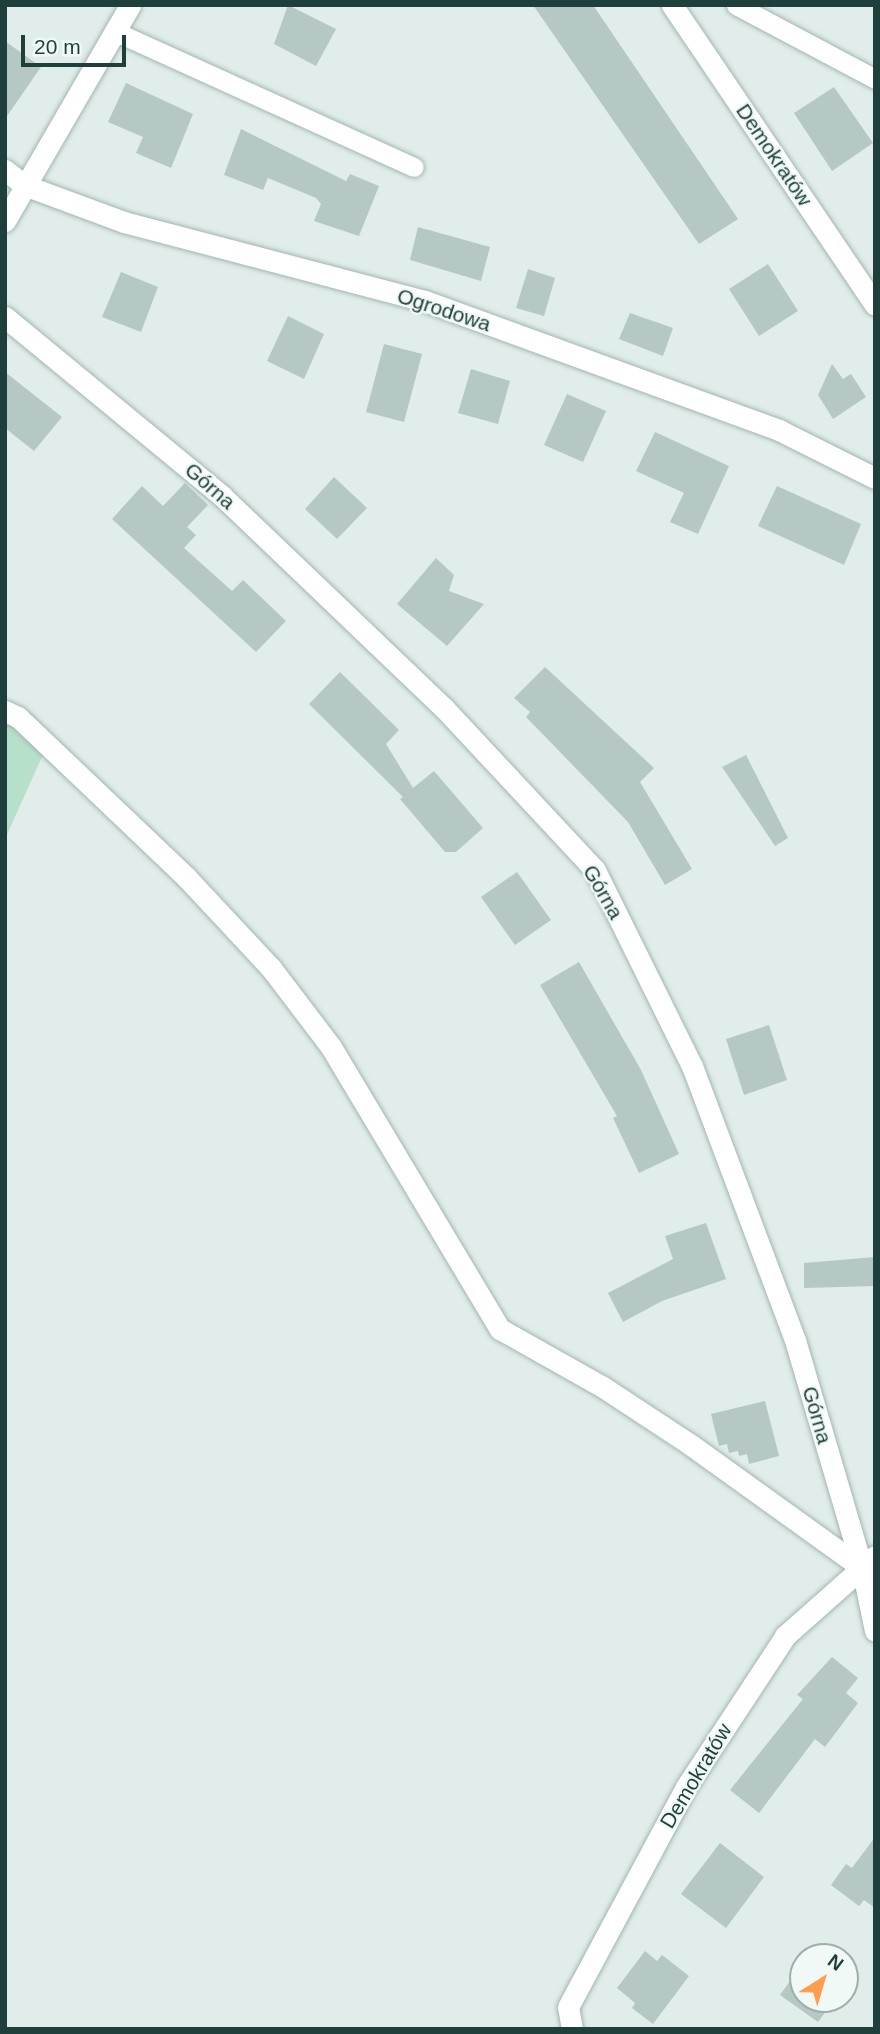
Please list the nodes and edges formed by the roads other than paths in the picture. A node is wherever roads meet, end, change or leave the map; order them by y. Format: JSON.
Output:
{"nodes":[{"id":1,"x":130,"y":5,"type":"edge"},
{"id":2,"x":672,"y":5,"type":"edge"},
{"id":3,"x":736,"y":5,"type":"edge"},
{"id":4,"x":114,"y":32,"type":"junction"},
{"id":5,"x":875,"y":79,"type":"edge"},
{"id":6,"x":414,"y":167,"type":"dead end"},
{"id":7,"x":5,"y":170,"type":"edge"},
{"id":8,"x":24,"y":185,"type":"junction"},
{"id":9,"x":5,"y":220,"type":"edge"},
{"id":10,"x":875,"y":305,"type":"edge"},
{"id":11,"x":5,"y":317,"type":"edge"},
{"id":12,"x":875,"y":478,"type":"edge"},
{"id":13,"x":5,"y":711,"type":"edge"},
{"id":14,"x":868,"y":1562,"type":"edge"},
{"id":15,"x":875,"y":1631,"type":"edge"},
{"id":16,"x":572,"y":2029,"type":"edge"}],
"edges":[{"from":1,"to":4,"type":"street"},
{"from":2,"to":10,"type":"street","name":"Demokratów"},
{"from":3,"to":5,"type":"lane"},
{"from":4,"to":6,"type":"lane"},
{"from":4,"to":8,"type":"street"},
{"from":7,"to":8,"type":"street","name":"Ogrodowa"},
{"from":8,"to":9,"type":"street"},
{"from":8,"to":12,"type":"street","name":"Ogrodowa"},
{"from":11,"to":14,"type":"street","name":"Górna"},
{"from":13,"to":14,"type":"street"},
{"from":14,"to":15,"type":"street","name":"Górna"},
{"from":14,"to":16,"type":"street","name":"Demokratów"}]}
